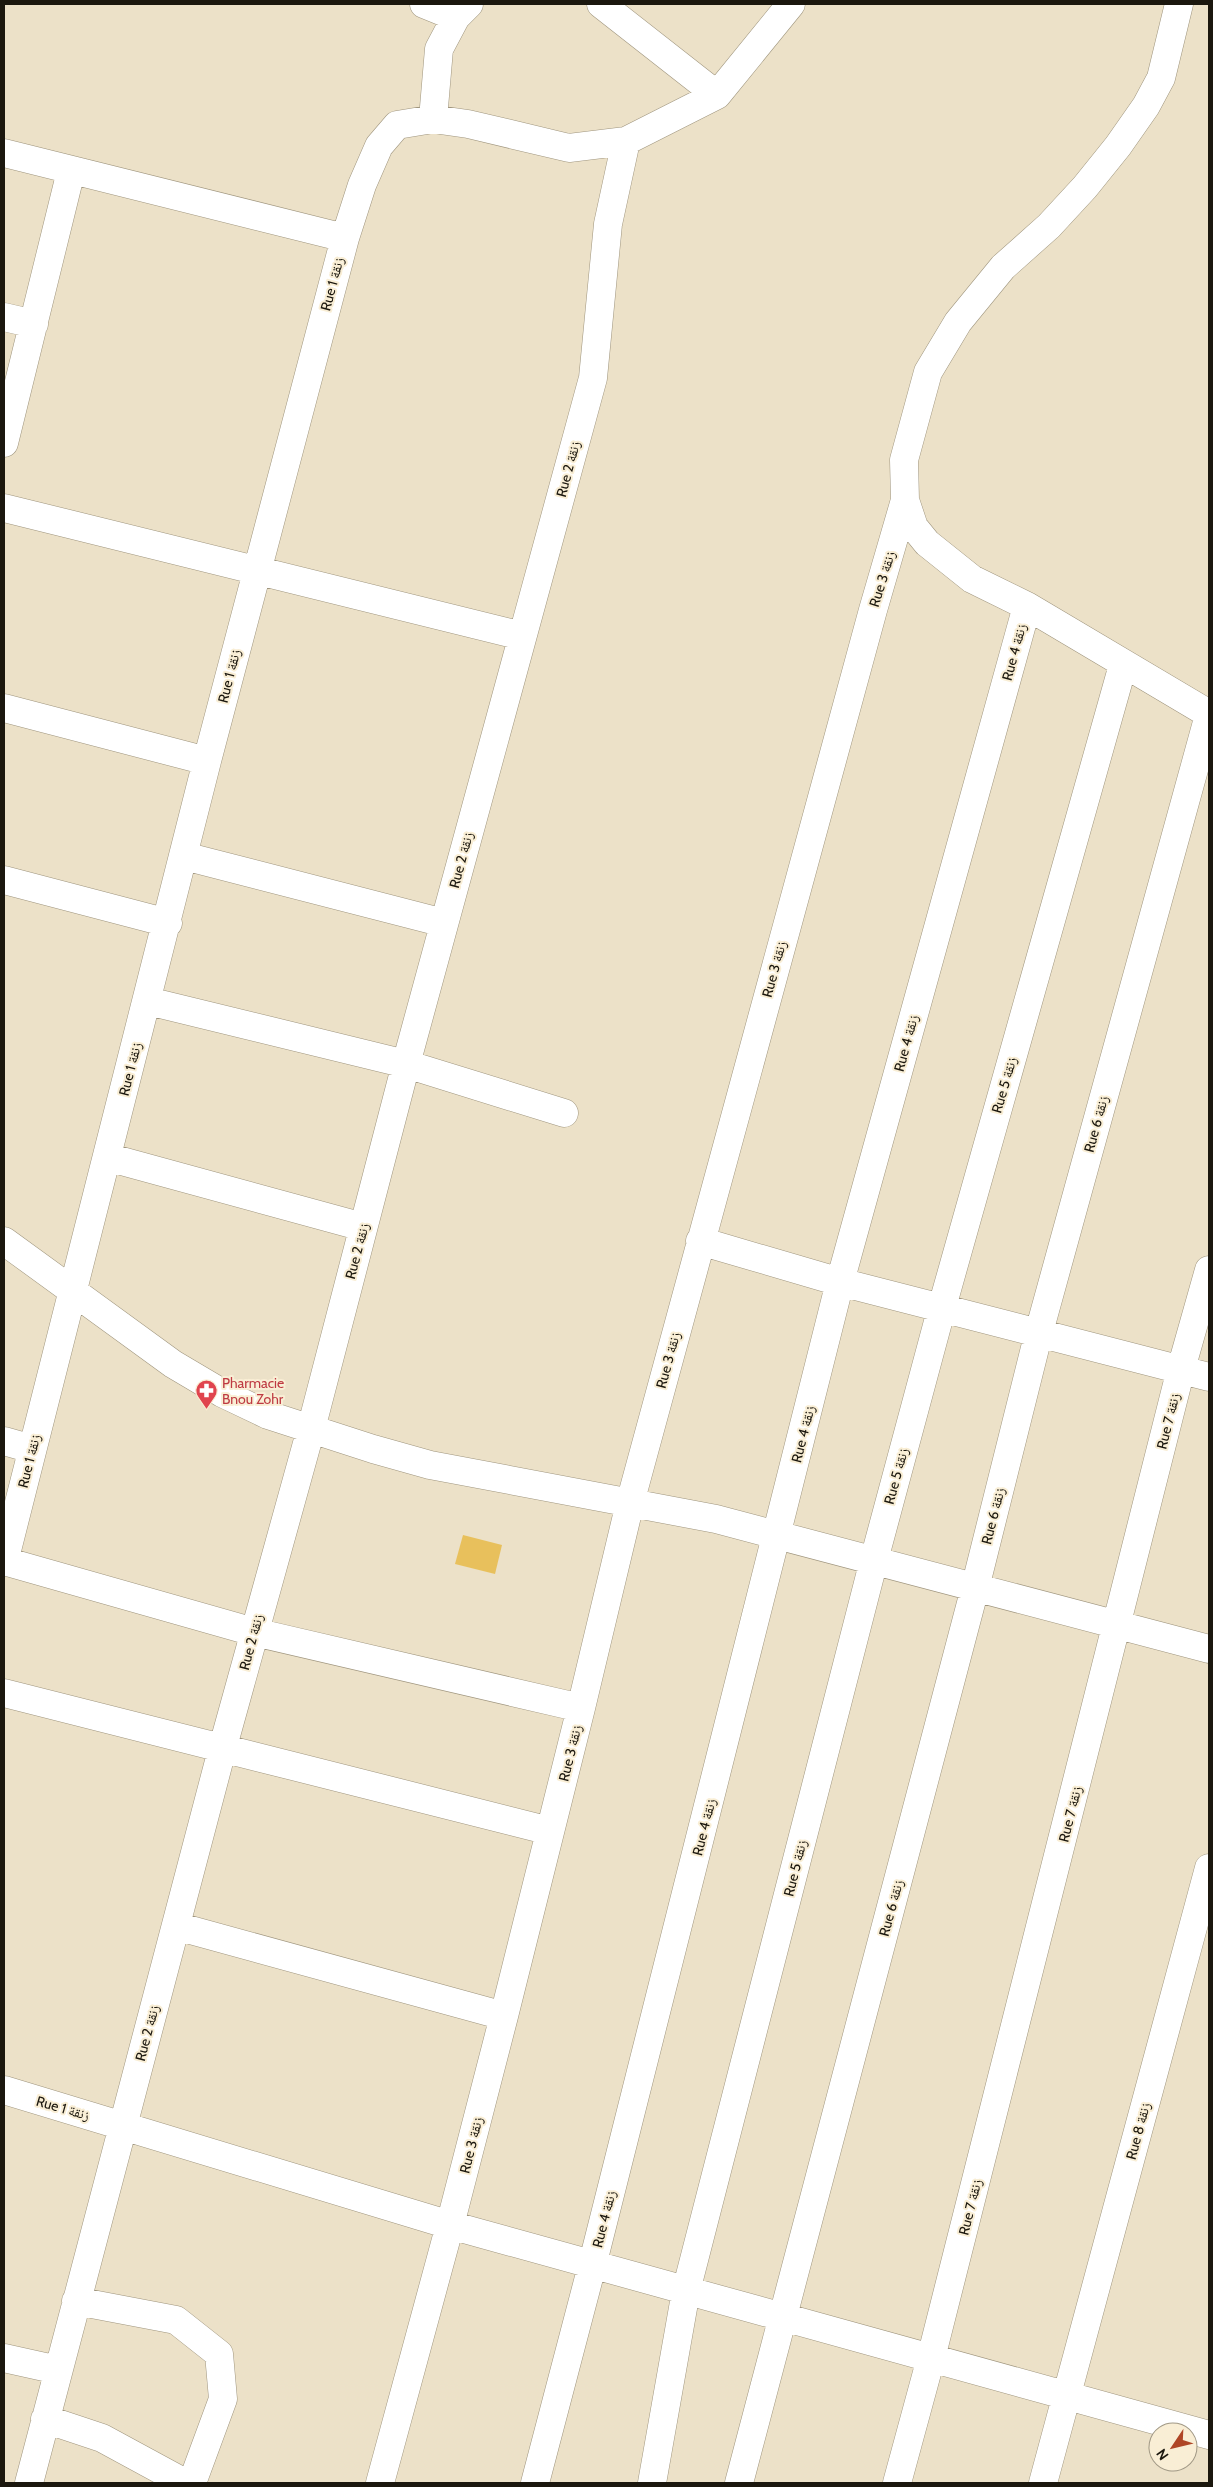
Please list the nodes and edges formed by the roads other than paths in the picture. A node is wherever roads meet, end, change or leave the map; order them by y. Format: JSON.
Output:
{"nodes":[{"id":1,"x":424,"y":4,"type":"edge"},
{"id":2,"x":601,"y":4,"type":"edge"},
{"id":3,"x":791,"y":4,"type":"edge"},
{"id":4,"x":1179,"y":4,"type":"edge"},
{"id":5,"x":463,"y":10,"type":"edge"},
{"id":6,"x":717,"y":95,"type":"junction"},
{"id":7,"x":433,"y":119,"type":"junction"},
{"id":8,"x":626,"y":141,"type":"junction"},
{"id":9,"x":4,"y":153,"type":"edge"},
{"id":10,"x":71,"y":171,"type":"junction"},
{"id":11,"x":345,"y":238,"type":"junction"},
{"id":12,"x":4,"y":317,"type":"edge"},
{"id":13,"x":34,"y":324,"type":"junction"},
{"id":14,"x":4,"y":443,"type":"edge"},
{"id":15,"x":905,"y":500,"type":"junction"},
{"id":16,"x":4,"y":508,"type":"edge"},
{"id":17,"x":256,"y":572,"type":"junction"},
{"id":18,"x":1027,"y":606,"type":"junction"},
{"id":19,"x":522,"y":636,"type":"junction"},
{"id":20,"x":1123,"y":664,"type":"junction"},
{"id":21,"x":4,"y":708,"type":"edge"},
{"id":22,"x":1209,"y":715,"type":"edge"},
{"id":23,"x":207,"y":761,"type":"junction"},
{"id":24,"x":184,"y":856,"type":"junction"},
{"id":25,"x":4,"y":880,"type":"edge"},
{"id":26,"x":168,"y":923,"type":"junction"},
{"id":27,"x":444,"y":923,"type":"junction"},
{"id":28,"x":148,"y":1001,"type":"junction"},
{"id":29,"x":406,"y":1064,"type":"junction"},
{"id":30,"x":564,"y":1113,"type":"dead end"},
{"id":31,"x":107,"y":1157,"type":"junction"},
{"id":32,"x":363,"y":1227,"type":"junction"},
{"id":33,"x":4,"y":1241,"type":"edge"},
{"id":34,"x":700,"y":1241,"type":"junction"},
{"id":35,"x":1209,"y":1270,"type":"edge"},
{"id":36,"x":840,"y":1282,"type":"junction"},
{"id":37,"x":74,"y":1291,"type":"junction"},
{"id":38,"x":942,"y":1307,"type":"junction"},
{"id":39,"x":1039,"y":1332,"type":"junction"},
{"id":40,"x":1181,"y":1369,"type":"junction"},
{"id":41,"x":1209,"y":1377,"type":"edge"},
{"id":42,"x":311,"y":1429,"type":"junction"},
{"id":43,"x":4,"y":1441,"type":"edge"},
{"id":44,"x":32,"y":1449,"type":"junction"},
{"id":45,"x":630,"y":1502,"type":"junction"},
{"id":46,"x":778,"y":1534,"type":"junction"},
{"id":47,"x":874,"y":1560,"type":"junction"},
{"id":48,"x":4,"y":1562,"type":"edge"},
{"id":49,"x":976,"y":1588,"type":"junction"},
{"id":50,"x":1118,"y":1625,"type":"junction"},
{"id":51,"x":254,"y":1632,"type":"junction"},
{"id":52,"x":1209,"y":1649,"type":"edge"},
{"id":53,"x":4,"y":1693,"type":"edge"},
{"id":54,"x":581,"y":1708,"type":"junction"},
{"id":55,"x":222,"y":1750,"type":"junction"},
{"id":56,"x":550,"y":1831,"type":"junction"},
{"id":57,"x":1209,"y":1868,"type":"edge"},
{"id":58,"x":176,"y":1926,"type":"junction"},
{"id":59,"x":504,"y":2016,"type":"junction"},
{"id":60,"x":4,"y":2090,"type":"edge"},
{"id":61,"x":122,"y":2125,"type":"junction"},
{"id":62,"x":450,"y":2225,"type":"junction"},
{"id":63,"x":592,"y":2266,"type":"junction"},
{"id":64,"x":686,"y":2291,"type":"junction"},
{"id":65,"x":76,"y":2301,"type":"junction"},
{"id":66,"x":783,"y":2318,"type":"junction"},
{"id":67,"x":4,"y":2358,"type":"edge"},
{"id":68,"x":931,"y":2358,"type":"junction"},
{"id":69,"x":58,"y":2370,"type":"junction"},
{"id":70,"x":1067,"y":2394,"type":"junction"},
{"id":71,"x":45,"y":2419,"type":"junction"},
{"id":72,"x":1209,"y":2433,"type":"edge"},
{"id":73,"x":29,"y":2483,"type":"edge"},
{"id":74,"x":185,"y":2483,"type":"edge"},
{"id":75,"x":192,"y":2483,"type":"edge"},
{"id":76,"x":380,"y":2483,"type":"edge"},
{"id":77,"x":534,"y":2483,"type":"edge"},
{"id":78,"x":652,"y":2483,"type":"edge"},
{"id":79,"x":739,"y":2483,"type":"edge"},
{"id":80,"x":897,"y":2483,"type":"edge"},
{"id":81,"x":1044,"y":2483,"type":"edge"}],
"edges":[{"from":1,"to":5,"type":"street"},
{"from":2,"to":6,"type":"street"},
{"from":3,"to":6,"type":"street"},
{"from":4,"to":15,"type":"street"},
{"from":5,"to":7,"type":"street"},
{"from":6,"to":8,"type":"street","name":"Rue 1 زنقة"},
{"from":7,"to":8,"type":"street","name":"Rue 1 زنقة"},
{"from":7,"to":11,"type":"street","name":"Rue 1 زنقة"},
{"from":8,"to":19,"type":"street","name":"Rue 2 زنقة"},
{"from":9,"to":10,"type":"street"},
{"from":10,"to":11,"type":"street"},
{"from":10,"to":13,"type":"street"},
{"from":11,"to":17,"type":"street","name":"Rue 1 زنقة"},
{"from":12,"to":13,"type":"street"},
{"from":13,"to":14,"type":"street"},
{"from":15,"to":18,"type":"street"},
{"from":15,"to":34,"type":"street","name":"Rue 3 زنقة"},
{"from":16,"to":17,"type":"street"},
{"from":17,"to":19,"type":"street"},
{"from":17,"to":23,"type":"street","name":"Rue 1 زنقة"},
{"from":18,"to":20,"type":"street"},
{"from":18,"to":36,"type":"street","name":"Rue 4 زنقة"},
{"from":19,"to":27,"type":"street","name":"Rue 2 زنقة"},
{"from":20,"to":22,"type":"street"},
{"from":20,"to":38,"type":"street","name":"Rue 5 زنقة"},
{"from":21,"to":23,"type":"street"},
{"from":22,"to":39,"type":"street","name":"Rue 6 زنقة"},
{"from":23,"to":24,"type":"street","name":"Rue 1 زنقة"},
{"from":24,"to":26,"type":"street","name":"Rue 1 زنقة"},
{"from":24,"to":27,"type":"street"},
{"from":25,"to":26,"type":"street"},
{"from":26,"to":28,"type":"street","name":"Rue 1 زنقة"},
{"from":27,"to":29,"type":"street","name":"Rue 2 زنقة"},
{"from":28,"to":29,"type":"street"},
{"from":28,"to":31,"type":"street","name":"Rue 1 زنقة"},
{"from":29,"to":30,"type":"street"},
{"from":29,"to":32,"type":"street","name":"Rue 2 زنقة"},
{"from":31,"to":32,"type":"street"},
{"from":31,"to":37,"type":"street","name":"Rue 1 زنقة"},
{"from":32,"to":42,"type":"street","name":"Rue 2 زنقة"},
{"from":33,"to":37,"type":"street"},
{"from":34,"to":36,"type":"street"},
{"from":34,"to":45,"type":"street","name":"Rue 3 زنقة"},
{"from":35,"to":40,"type":"street","name":"Rue 7 زنقة"},
{"from":36,"to":38,"type":"street"},
{"from":36,"to":46,"type":"street","name":"Rue 4 زنقة"},
{"from":37,"to":42,"type":"street"},
{"from":37,"to":44,"type":"street","name":"Rue 1 زنقة"},
{"from":38,"to":39,"type":"street"},
{"from":38,"to":47,"type":"street","name":"Rue 5 زنقة"},
{"from":39,"to":40,"type":"street"},
{"from":39,"to":49,"type":"street","name":"Rue 6 زنقة"},
{"from":40,"to":41,"type":"street"},
{"from":40,"to":50,"type":"street","name":"Rue 7 زنقة"},
{"from":42,"to":45,"type":"street"},
{"from":42,"to":51,"type":"street","name":"Rue 2 زنقة"},
{"from":43,"to":44,"type":"street"},
{"from":44,"to":48,"type":"street","name":"Rue 1 زنقة"},
{"from":45,"to":46,"type":"street"},
{"from":45,"to":54,"type":"street","name":"Rue 3 زنقة"},
{"from":46,"to":47,"type":"street"},
{"from":46,"to":63,"type":"street","name":"Rue 4 زنقة"},
{"from":47,"to":49,"type":"street"},
{"from":47,"to":64,"type":"street","name":"Rue 5 زنقة"},
{"from":48,"to":51,"type":"street"},
{"from":49,"to":50,"type":"street"},
{"from":49,"to":66,"type":"street","name":"Rue 6 زنقة"},
{"from":50,"to":52,"type":"street"},
{"from":50,"to":68,"type":"street","name":"Rue 7 زنقة"},
{"from":51,"to":54,"type":"street"},
{"from":51,"to":55,"type":"street","name":"Rue 2 زنقة"},
{"from":53,"to":55,"type":"street"},
{"from":54,"to":56,"type":"street","name":"Rue 3 زنقة"},
{"from":55,"to":56,"type":"street"},
{"from":55,"to":58,"type":"street","name":"Rue 2 زنقة"},
{"from":56,"to":59,"type":"street","name":"Rue 3 زنقة"},
{"from":57,"to":70,"type":"street","name":"Rue 8 زنقة"},
{"from":58,"to":59,"type":"street"},
{"from":58,"to":61,"type":"street","name":"Rue 2 زنقة"},
{"from":59,"to":62,"type":"street","name":"Rue 3 زنقة"},
{"from":60,"to":61,"type":"street","name":"Rue 1 زنقة"},
{"from":61,"to":62,"type":"street","name":"Rue 1 زنقة"},
{"from":61,"to":65,"type":"street","name":"Rue 2 زنقة"},
{"from":62,"to":63,"type":"street","name":"Rue 1 زنقة"},
{"from":62,"to":76,"type":"street","name":"Rue 3 زنقة"},
{"from":63,"to":64,"type":"street","name":"Rue 1 زنقة"},
{"from":63,"to":77,"type":"street","name":"Rue 4 زنقة"},
{"from":64,"to":66,"type":"street","name":"Rue 1 زنقة"},
{"from":64,"to":78,"type":"street","name":"Rue 5 زنقة"},
{"from":65,"to":69,"type":"street","name":"Rue 2 زنقة"},
{"from":65,"to":75,"type":"street"},
{"from":66,"to":68,"type":"street","name":"Rue 1 زنقة"},
{"from":66,"to":79,"type":"street","name":"Rue 6 زنقة"},
{"from":67,"to":69,"type":"street"},
{"from":68,"to":70,"type":"street","name":"Rue 1 زنقة"},
{"from":68,"to":80,"type":"street","name":"Rue 7 زنقة"},
{"from":69,"to":71,"type":"street","name":"Rue 2 زنقة"},
{"from":70,"to":72,"type":"street","name":"Rue 1 زنقة"},
{"from":70,"to":81,"type":"street","name":"Rue 8 زنقة"},
{"from":71,"to":73,"type":"street","name":"Rue 2 زنقة"},
{"from":71,"to":74,"type":"street"}]}
